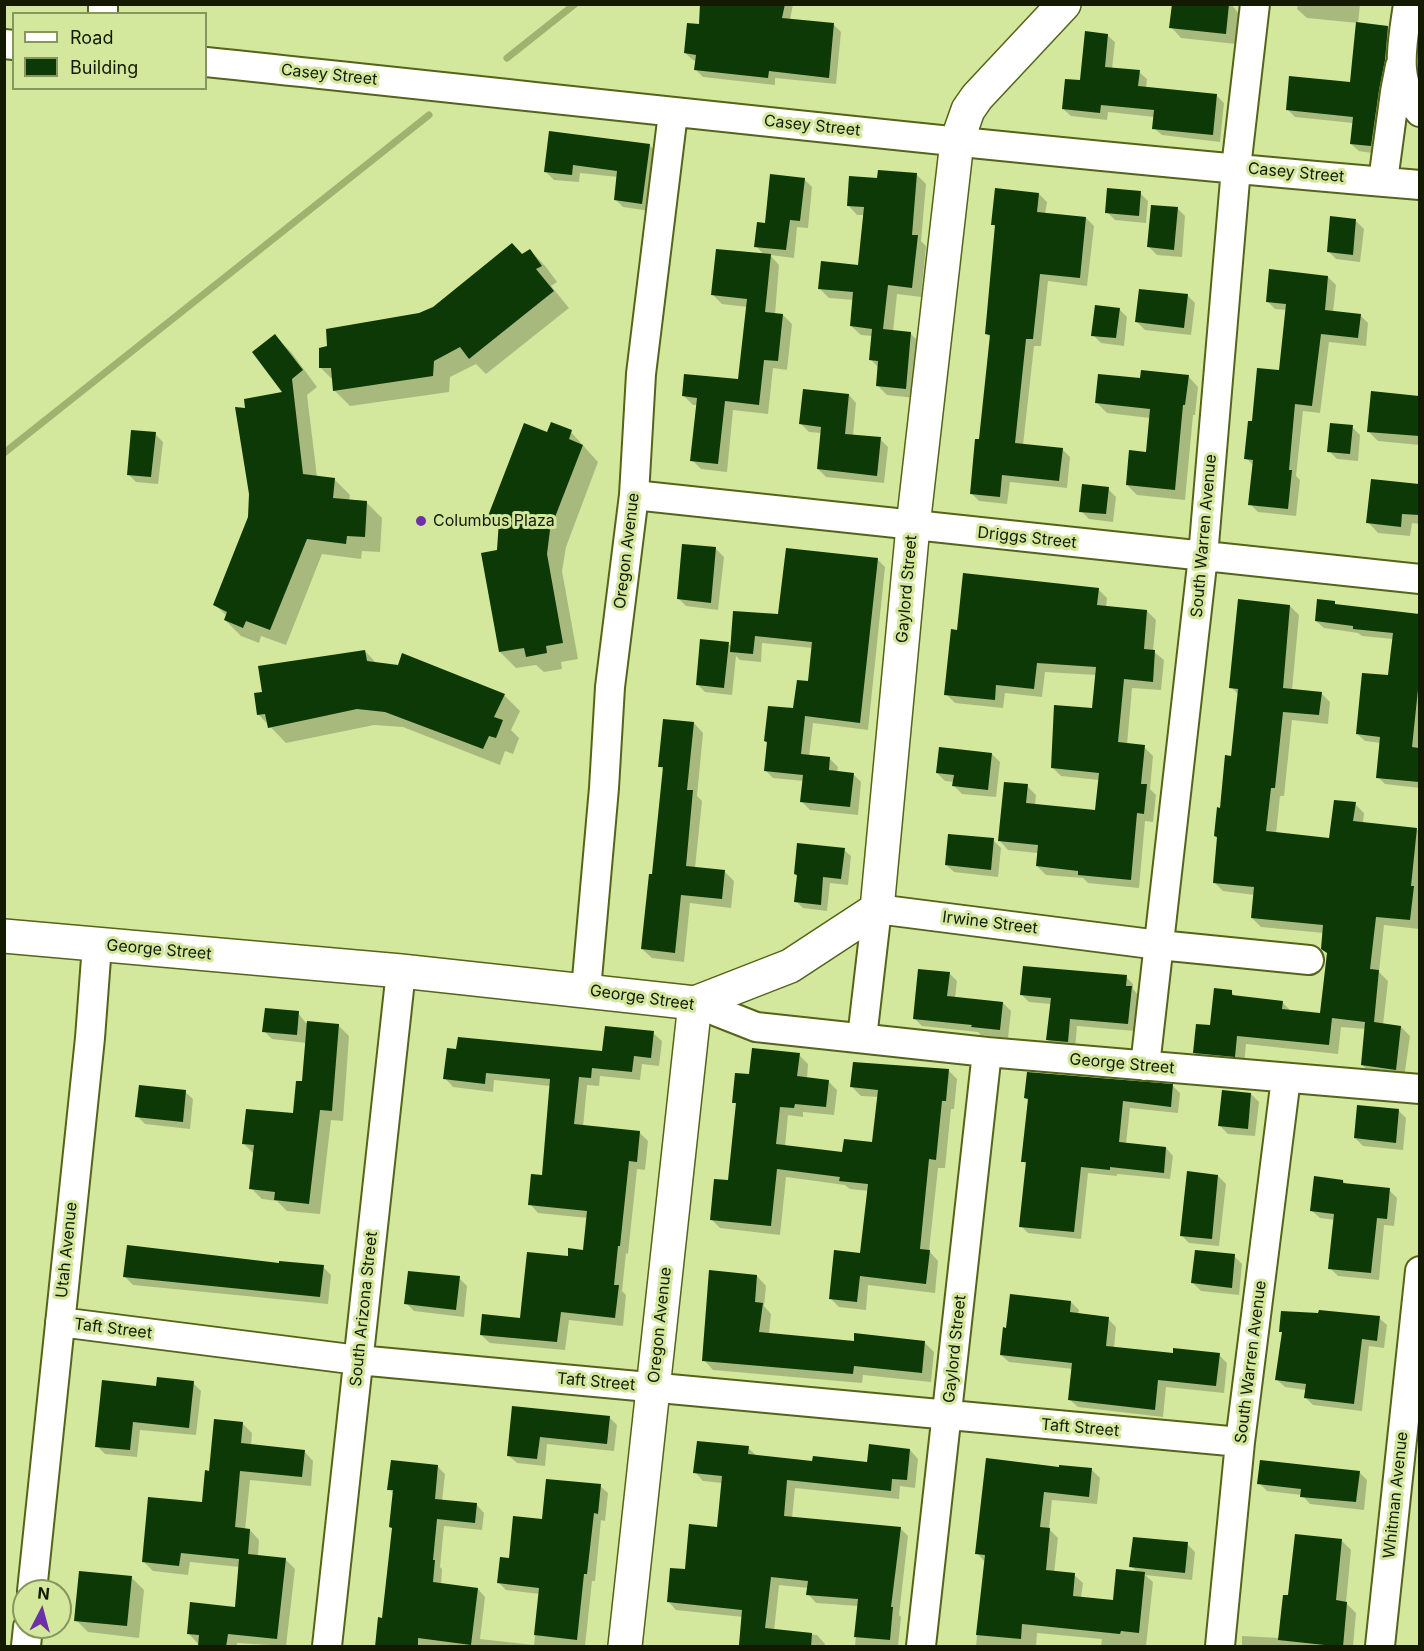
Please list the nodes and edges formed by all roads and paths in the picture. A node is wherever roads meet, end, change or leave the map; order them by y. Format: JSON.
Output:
{"nodes":[{"id":1,"x":1064,"y":4,"type":"edge"},
{"id":2,"x":1255,"y":4,"type":"edge"},
{"id":3,"x":1408,"y":4,"type":"edge"},
{"id":4,"x":207,"y":62,"type":"edge"},
{"id":5,"x":1400,"y":66,"type":"junction"},
{"id":6,"x":1419,"y":112,"type":"edge"},
{"id":7,"x":673,"y":113,"type":"junction"},
{"id":8,"x":957,"y":141,"type":"junction"},
{"id":9,"x":1236,"y":168,"type":"junction"},
{"id":10,"x":1383,"y":181,"type":"junction"},
{"id":11,"x":1419,"y":184,"type":"edge"},
{"id":12,"x":634,"y":495,"type":"junction"},
{"id":13,"x":913,"y":526,"type":"junction"},
{"id":14,"x":1203,"y":556,"type":"junction"},
{"id":15,"x":1419,"y":579,"type":"edge"},
{"id":16,"x":878,"y":909,"type":"junction"},
{"id":17,"x":4,"y":936,"type":"edge"},
{"id":18,"x":98,"y":945,"type":"junction"},
{"id":19,"x":1159,"y":945,"type":"junction"},
{"id":20,"x":1309,"y":960,"type":"dead end"},
{"id":21,"x":401,"y":971,"type":"junction"},
{"id":22,"x":586,"y":990,"type":"junction"},
{"id":23,"x":694,"y":1003,"type":"junction"},
{"id":24,"x":862,"y":1038,"type":"junction"},
{"id":25,"x":987,"y":1052,"type":"junction"},
{"id":26,"x":1145,"y":1066,"type":"junction"},
{"id":27,"x":1286,"y":1078,"type":"junction"},
{"id":28,"x":1419,"y":1089,"type":"edge"},
{"id":29,"x":1419,"y":1271,"type":"edge"},
{"id":30,"x":60,"y":1322,"type":"junction"},
{"id":31,"x":358,"y":1360,"type":"junction"},
{"id":32,"x":653,"y":1388,"type":"junction"},
{"id":33,"x":948,"y":1416,"type":"junction"},
{"id":34,"x":1240,"y":1442,"type":"junction"},
{"id":35,"x":33,"y":1579,"type":"edge"},
{"id":36,"x":327,"y":1647,"type":"edge"},
{"id":37,"x":625,"y":1647,"type":"edge"},
{"id":38,"x":921,"y":1647,"type":"edge"},
{"id":39,"x":1220,"y":1647,"type":"edge"},
{"id":40,"x":1380,"y":1647,"type":"edge"}],
"edges":[{"from":1,"to":8,"type":"street","name":"Gaylord Street"},
{"from":2,"to":9,"type":"street","name":"South Warren Avenue"},
{"from":3,"to":5,"type":"street"},
{"from":4,"to":7,"type":"street","name":"Casey Street"},
{"from":5,"to":6,"type":"street"},
{"from":5,"to":10,"type":"street"},
{"from":7,"to":8,"type":"street","name":"Casey Street"},
{"from":7,"to":12,"type":"street","name":"Oregon Avenue"},
{"from":8,"to":9,"type":"street","name":"Casey Street"},
{"from":8,"to":13,"type":"street","name":"Gaylord Street"},
{"from":9,"to":10,"type":"street","name":"Casey Street"},
{"from":9,"to":14,"type":"street","name":"South Warren Avenue"},
{"from":10,"to":11,"type":"street","name":"Casey Street"},
{"from":12,"to":13,"type":"street","name":"Driggs Street"},
{"from":12,"to":22,"type":"street","name":"Oregon Avenue"},
{"from":13,"to":14,"type":"street","name":"Driggs Street"},
{"from":13,"to":16,"type":"street","name":"Gaylord Street"},
{"from":14,"to":15,"type":"street","name":"Driggs Street"},
{"from":14,"to":19,"type":"street","name":"South Warren Avenue"},
{"from":16,"to":19,"type":"street","name":"Irwine Street"},
{"from":16,"to":23,"type":"street"},
{"from":16,"to":24,"type":"street","name":"Gaylord Street"},
{"from":17,"to":18,"type":"street","name":"George Street"},
{"from":18,"to":21,"type":"street","name":"George Street"},
{"from":18,"to":30,"type":"street","name":"Utah Avenue"},
{"from":19,"to":20,"type":"street","name":"Irwine Street"},
{"from":19,"to":26,"type":"street","name":"South Warren Avenue"},
{"from":21,"to":22,"type":"street","name":"George Street"},
{"from":21,"to":31,"type":"street","name":"South Arizona Street"},
{"from":22,"to":23,"type":"street","name":"George Street"},
{"from":23,"to":24,"type":"street","name":"George Street"},
{"from":23,"to":32,"type":"street","name":"Oregon Avenue"},
{"from":24,"to":25,"type":"street","name":"George Street"},
{"from":25,"to":26,"type":"street","name":"George Street"},
{"from":25,"to":33,"type":"street","name":"Gaylord Street"},
{"from":26,"to":27,"type":"street","name":"George Street"},
{"from":27,"to":28,"type":"street","name":"George Street"},
{"from":27,"to":34,"type":"street","name":"South Warren Avenue"},
{"from":29,"to":40,"type":"street","name":"Whitman Avenue"},
{"from":30,"to":31,"type":"street","name":"Taft Street"},
{"from":30,"to":35,"type":"street","name":"Utah Avenue"},
{"from":31,"to":32,"type":"street","name":"Taft Street"},
{"from":31,"to":36,"type":"street","name":"South Arizona Street"},
{"from":32,"to":33,"type":"street","name":"Taft Street"},
{"from":32,"to":37,"type":"street","name":"Oregon Avenue"},
{"from":33,"to":34,"type":"street","name":"Taft Street"},
{"from":33,"to":38,"type":"street","name":"Gaylord Street"},
{"from":34,"to":39,"type":"street","name":"South Warren Avenue"}]}
